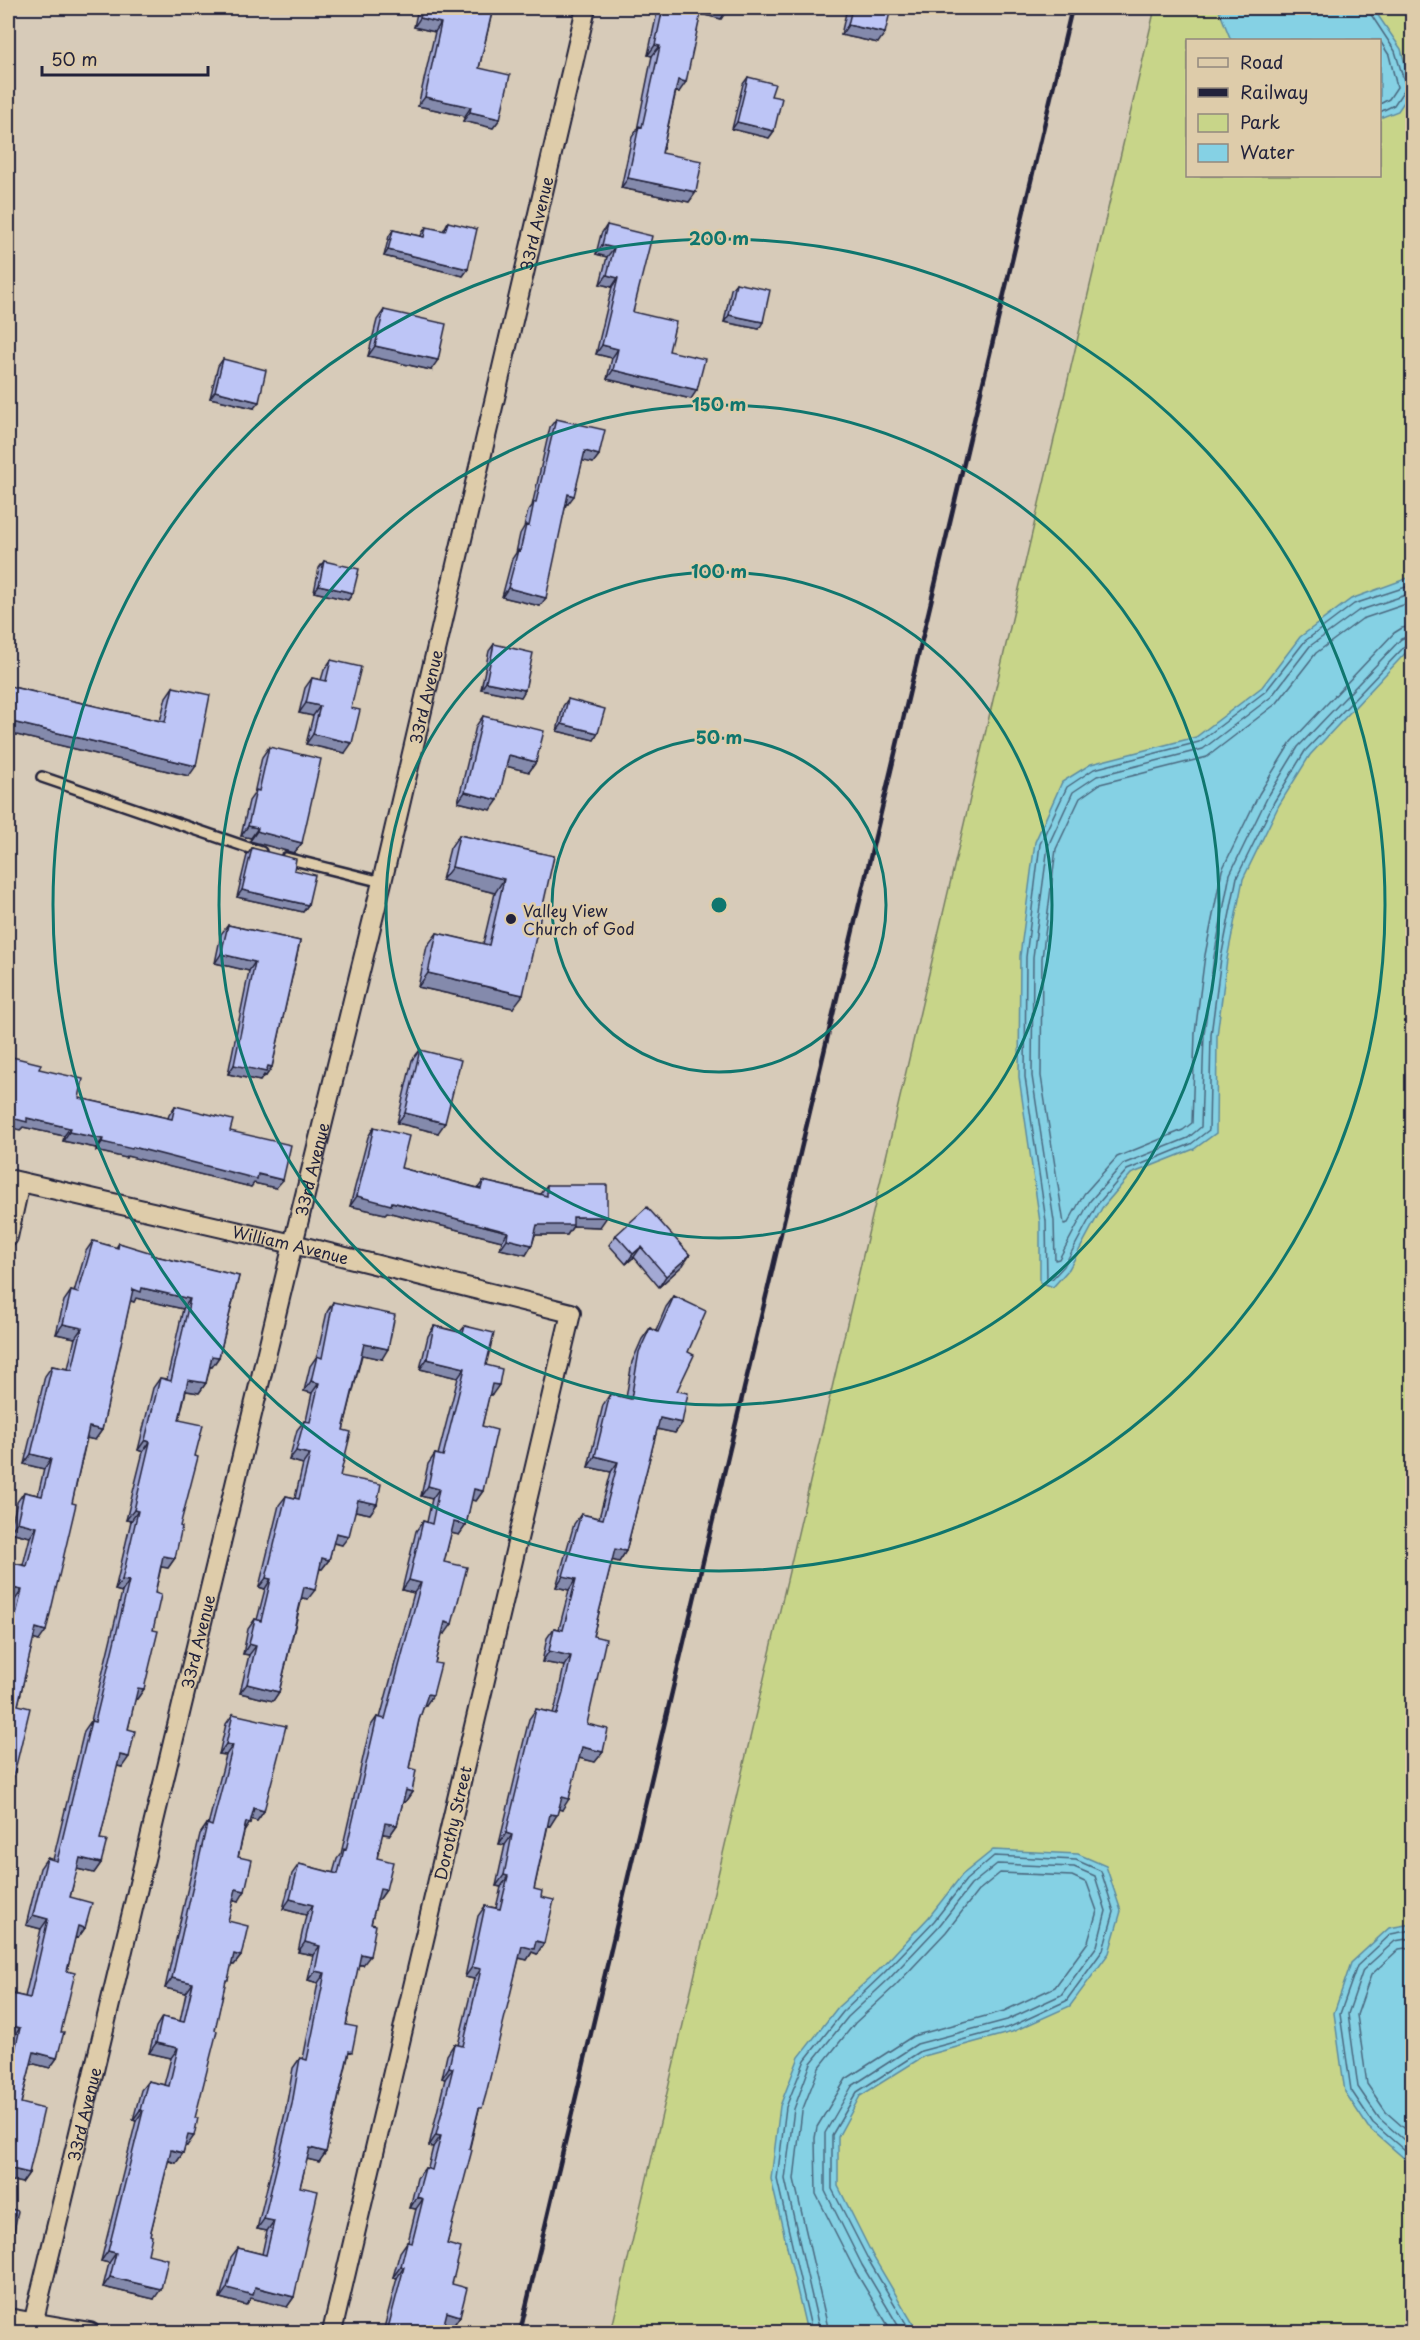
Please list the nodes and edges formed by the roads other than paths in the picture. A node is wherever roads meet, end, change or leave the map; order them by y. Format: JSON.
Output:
{"nodes":[{"id":1,"x":586,"y":8,"type":"edge"},
{"id":2,"x":42,"y":777,"type":"dead end"},
{"id":3,"x":382,"y":882,"type":"junction"},
{"id":4,"x":14,"y":1180,"type":"edge"},
{"id":5,"x":8,"y":1237,"type":"edge"},
{"id":6,"x":292,"y":1244,"type":"junction"},
{"id":7,"x":571,"y":1313,"type":"joint"},
{"id":8,"x":8,"y":2318,"type":"edge"},
{"id":9,"x":32,"y":2328,"type":"edge"},
{"id":10,"x":90,"y":2332,"type":"edge"},
{"id":11,"x":332,"y":2332,"type":"edge"}],
"edges":[{"from":1,"to":3,"type":"street","name":"33rd Avenue"},
{"from":2,"to":3,"type":"lane"},
{"from":3,"to":6,"type":"street","name":"33rd Avenue"},
{"from":4,"to":5,"type":"street"},
{"from":4,"to":6,"type":"street","name":"William Avenue"},
{"from":6,"to":7,"type":"street","name":"William Avenue"},
{"from":6,"to":9,"type":"street","name":"33rd Avenue"},
{"from":7,"to":11,"type":"street","name":"Dorothy Street"},
{"from":8,"to":9,"type":"street"},
{"from":9,"to":10,"type":"street"}]}
